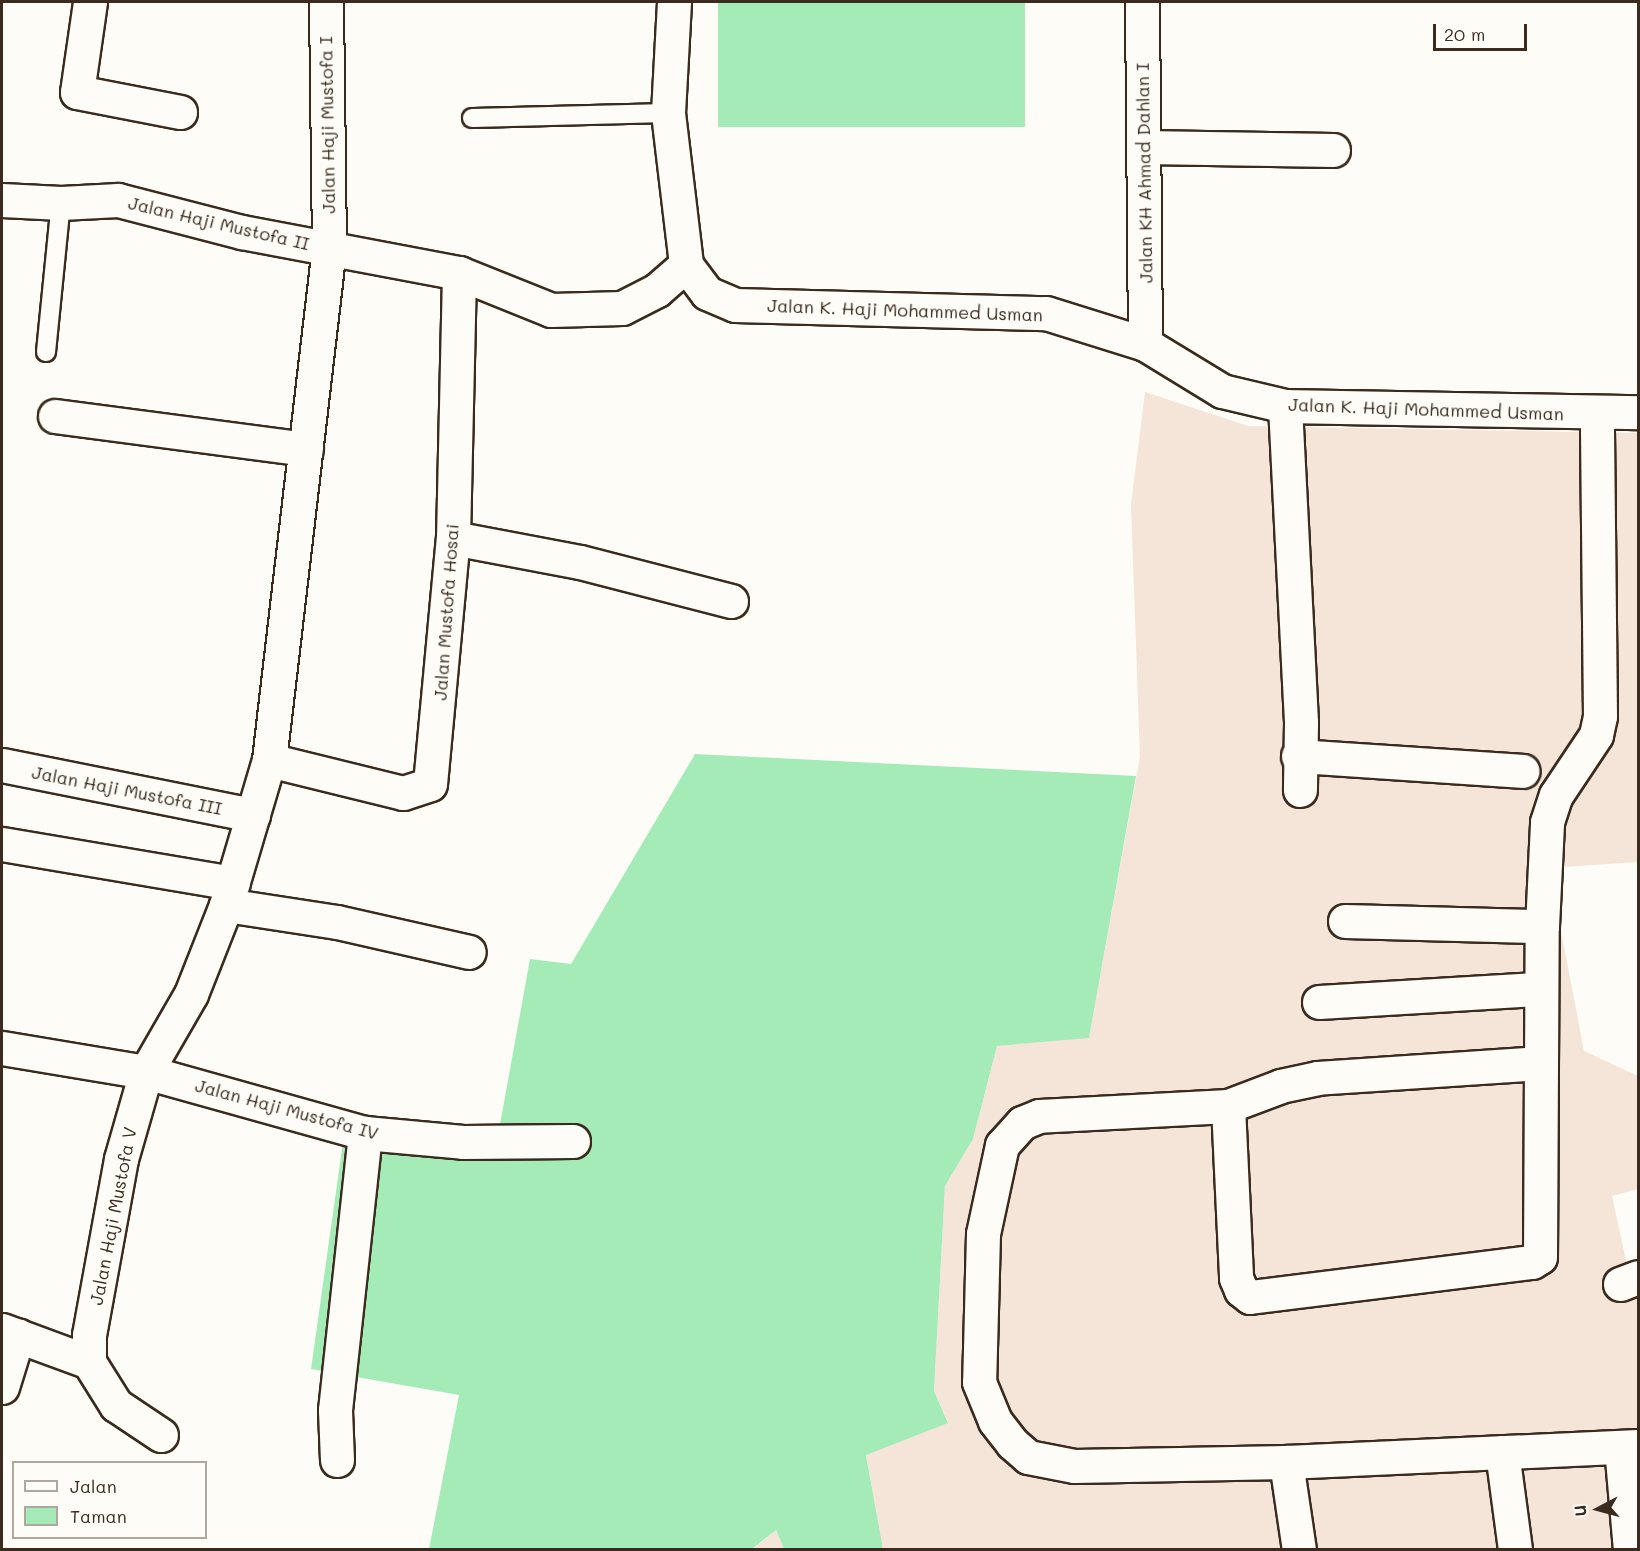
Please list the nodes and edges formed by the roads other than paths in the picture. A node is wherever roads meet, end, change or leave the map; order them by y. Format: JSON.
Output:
{"nodes":[{"id":1,"x":90,"y":2,"type":"edge"},
{"id":2,"x":326,"y":2,"type":"edge"},
{"id":3,"x":674,"y":2,"type":"edge"},
{"id":4,"x":1142,"y":2,"type":"edge"},
{"id":5,"x":180,"y":112,"type":"dead end"},
{"id":6,"x":668,"y":113,"type":"junction"},
{"id":7,"x":472,"y":118,"type":"dead end"},
{"id":8,"x":1144,"y":147,"type":"junction"},
{"id":9,"x":1333,"y":150,"type":"dead end"},
{"id":10,"x":2,"y":200,"type":"edge"},
{"id":11,"x":61,"y":203,"type":"junction"},
{"id":12,"x":329,"y":248,"type":"junction"},
{"id":13,"x":686,"y":265,"type":"junction"},
{"id":14,"x":459,"y":273,"type":"junction"},
{"id":15,"x":1145,"y":344,"type":"junction"},
{"id":16,"x":46,"y":352,"type":"dead end"},
{"id":17,"x":1285,"y":406,"type":"junction"},
{"id":18,"x":1638,"y":412,"type":"edge"},
{"id":19,"x":1597,"y":414,"type":"junction"},
{"id":20,"x":55,"y":416,"type":"dead end"},
{"id":21,"x":306,"y":449,"type":"junction"},
{"id":22,"x":453,"y":538,"type":"junction"},
{"id":23,"x":731,"y":601,"type":"dead end"},
{"id":24,"x":1298,"y":756,"type":"junction"},
{"id":25,"x":269,"y":760,"type":"junction"},
{"id":26,"x":2,"y":765,"type":"edge"},
{"id":27,"x":1523,"y":771,"type":"dead end"},
{"id":28,"x":1300,"y":790,"type":"dead end"},
{"id":29,"x":253,"y":815,"type":"junction"},
{"id":30,"x":2,"y":844,"type":"edge"},
{"id":31,"x":229,"y":894,"type":"junction"},
{"id":32,"x":1345,"y":921,"type":"dead end"},
{"id":33,"x":1542,"y":926,"type":"junction"},
{"id":34,"x":469,"y":952,"type":"dead end"},
{"id":35,"x":1542,"y":989,"type":"junction"},
{"id":36,"x":1319,"y":1002,"type":"dead end"},
{"id":37,"x":2,"y":1048,"type":"edge"},
{"id":38,"x":1541,"y":1063,"type":"junction"},
{"id":39,"x":146,"y":1072,"type":"junction"},
{"id":40,"x":1228,"y":1106,"type":"junction"},
{"id":41,"x":365,"y":1133,"type":"junction"},
{"id":42,"x":573,"y":1141,"type":"dead end"},
{"id":43,"x":10,"y":1333,"type":"edge"},
{"id":44,"x":89,"y":1362,"type":"junction"},
{"id":45,"x":2,"y":1387,"type":"edge"},
{"id":46,"x":161,"y":1435,"type":"dead end"},
{"id":47,"x":1630,"y":1446,"type":"edge"},
{"id":48,"x":1502,"y":1452,"type":"junction"},
{"id":49,"x":337,"y":1460,"type":"dead end"},
{"id":50,"x":1286,"y":1462,"type":"junction"},
{"id":51,"x":1299,"y":1550,"type":"edge"},
{"id":52,"x":1515,"y":1550,"type":"edge"},
{"id":53,"x":1630,"y":1550,"type":"edge"}],
"edges":[{"from":1,"to":5,"type":"street"},
{"from":2,"to":12,"type":"street","name":"Jalan Haji Mustofa I"},
{"from":3,"to":6,"type":"street","name":"Jalan K. Haji Mohammed Usman"},
{"from":4,"to":8,"type":"street","name":"Jalan KH Ahmad Dahlan I"},
{"from":6,"to":7,"type":"lane"},
{"from":6,"to":13,"type":"street","name":"Jalan K. Haji Mohammed Usman"},
{"from":8,"to":9,"type":"street"},
{"from":8,"to":15,"type":"street","name":"Jalan KH Ahmad Dahlan I"},
{"from":10,"to":11,"type":"street","name":"Jalan Haji Mustofa II"},
{"from":11,"to":12,"type":"street","name":"Jalan Haji Mustofa II"},
{"from":11,"to":16,"type":"lane"},
{"from":12,"to":14,"type":"street","name":"Jalan Haji Mustofa II"},
{"from":12,"to":21,"type":"street","name":"Jalan Haji Mustofa I"},
{"from":13,"to":14,"type":"street","name":"Jalan Haji Mustofa II"},
{"from":13,"to":15,"type":"street","name":"Jalan K. Haji Mohammed Usman"},
{"from":14,"to":22,"type":"street","name":"Jalan Mustofa Hosai"},
{"from":15,"to":17,"type":"street","name":"Jalan K. Haji Mohammed Usman"},
{"from":17,"to":19,"type":"street","name":"Jalan K. Haji Mohammed Usman"},
{"from":17,"to":24,"type":"street"},
{"from":18,"to":19,"type":"street","name":"Jalan K. Haji Mohammed Usman"},
{"from":19,"to":33,"type":"street"},
{"from":20,"to":21,"type":"street"},
{"from":21,"to":25,"type":"street","name":"Jalan Haji Mustofa I"},
{"from":22,"to":23,"type":"street"},
{"from":22,"to":25,"type":"street","name":"Jalan Mustofa Hosai"},
{"from":24,"to":27,"type":"street"},
{"from":24,"to":28,"type":"street"},
{"from":25,"to":29,"type":"street","name":"Jalan Haji Mustofa V"},
{"from":26,"to":29,"type":"street","name":"Jalan Haji Mustofa III"},
{"from":29,"to":31,"type":"street","name":"Jalan Haji Mustofa V"},
{"from":30,"to":31,"type":"street"},
{"from":31,"to":34,"type":"street"},
{"from":31,"to":39,"type":"street","name":"Jalan Haji Mustofa V"},
{"from":32,"to":33,"type":"street"},
{"from":33,"to":35,"type":"street"},
{"from":35,"to":36,"type":"street"},
{"from":35,"to":38,"type":"street"},
{"from":37,"to":39,"type":"street","name":"Jalan Haji Mustofa IV"},
{"from":38,"to":40,"type":"street"},
{"from":38,"to":40,"type":"street"},
{"from":39,"to":41,"type":"street","name":"Jalan Haji Mustofa IV"},
{"from":39,"to":44,"type":"street","name":"Jalan Haji Mustofa V"},
{"from":40,"to":50,"type":"street"},
{"from":41,"to":42,"type":"street","name":"Jalan Haji Mustofa IV"},
{"from":41,"to":49,"type":"street"},
{"from":43,"to":44,"type":"street"},
{"from":43,"to":45,"type":"street"},
{"from":44,"to":46,"type":"street"},
{"from":47,"to":48,"type":"street"},
{"from":47,"to":53,"type":"street"},
{"from":48,"to":50,"type":"street"},
{"from":48,"to":52,"type":"street"},
{"from":50,"to":51,"type":"street"}]}
